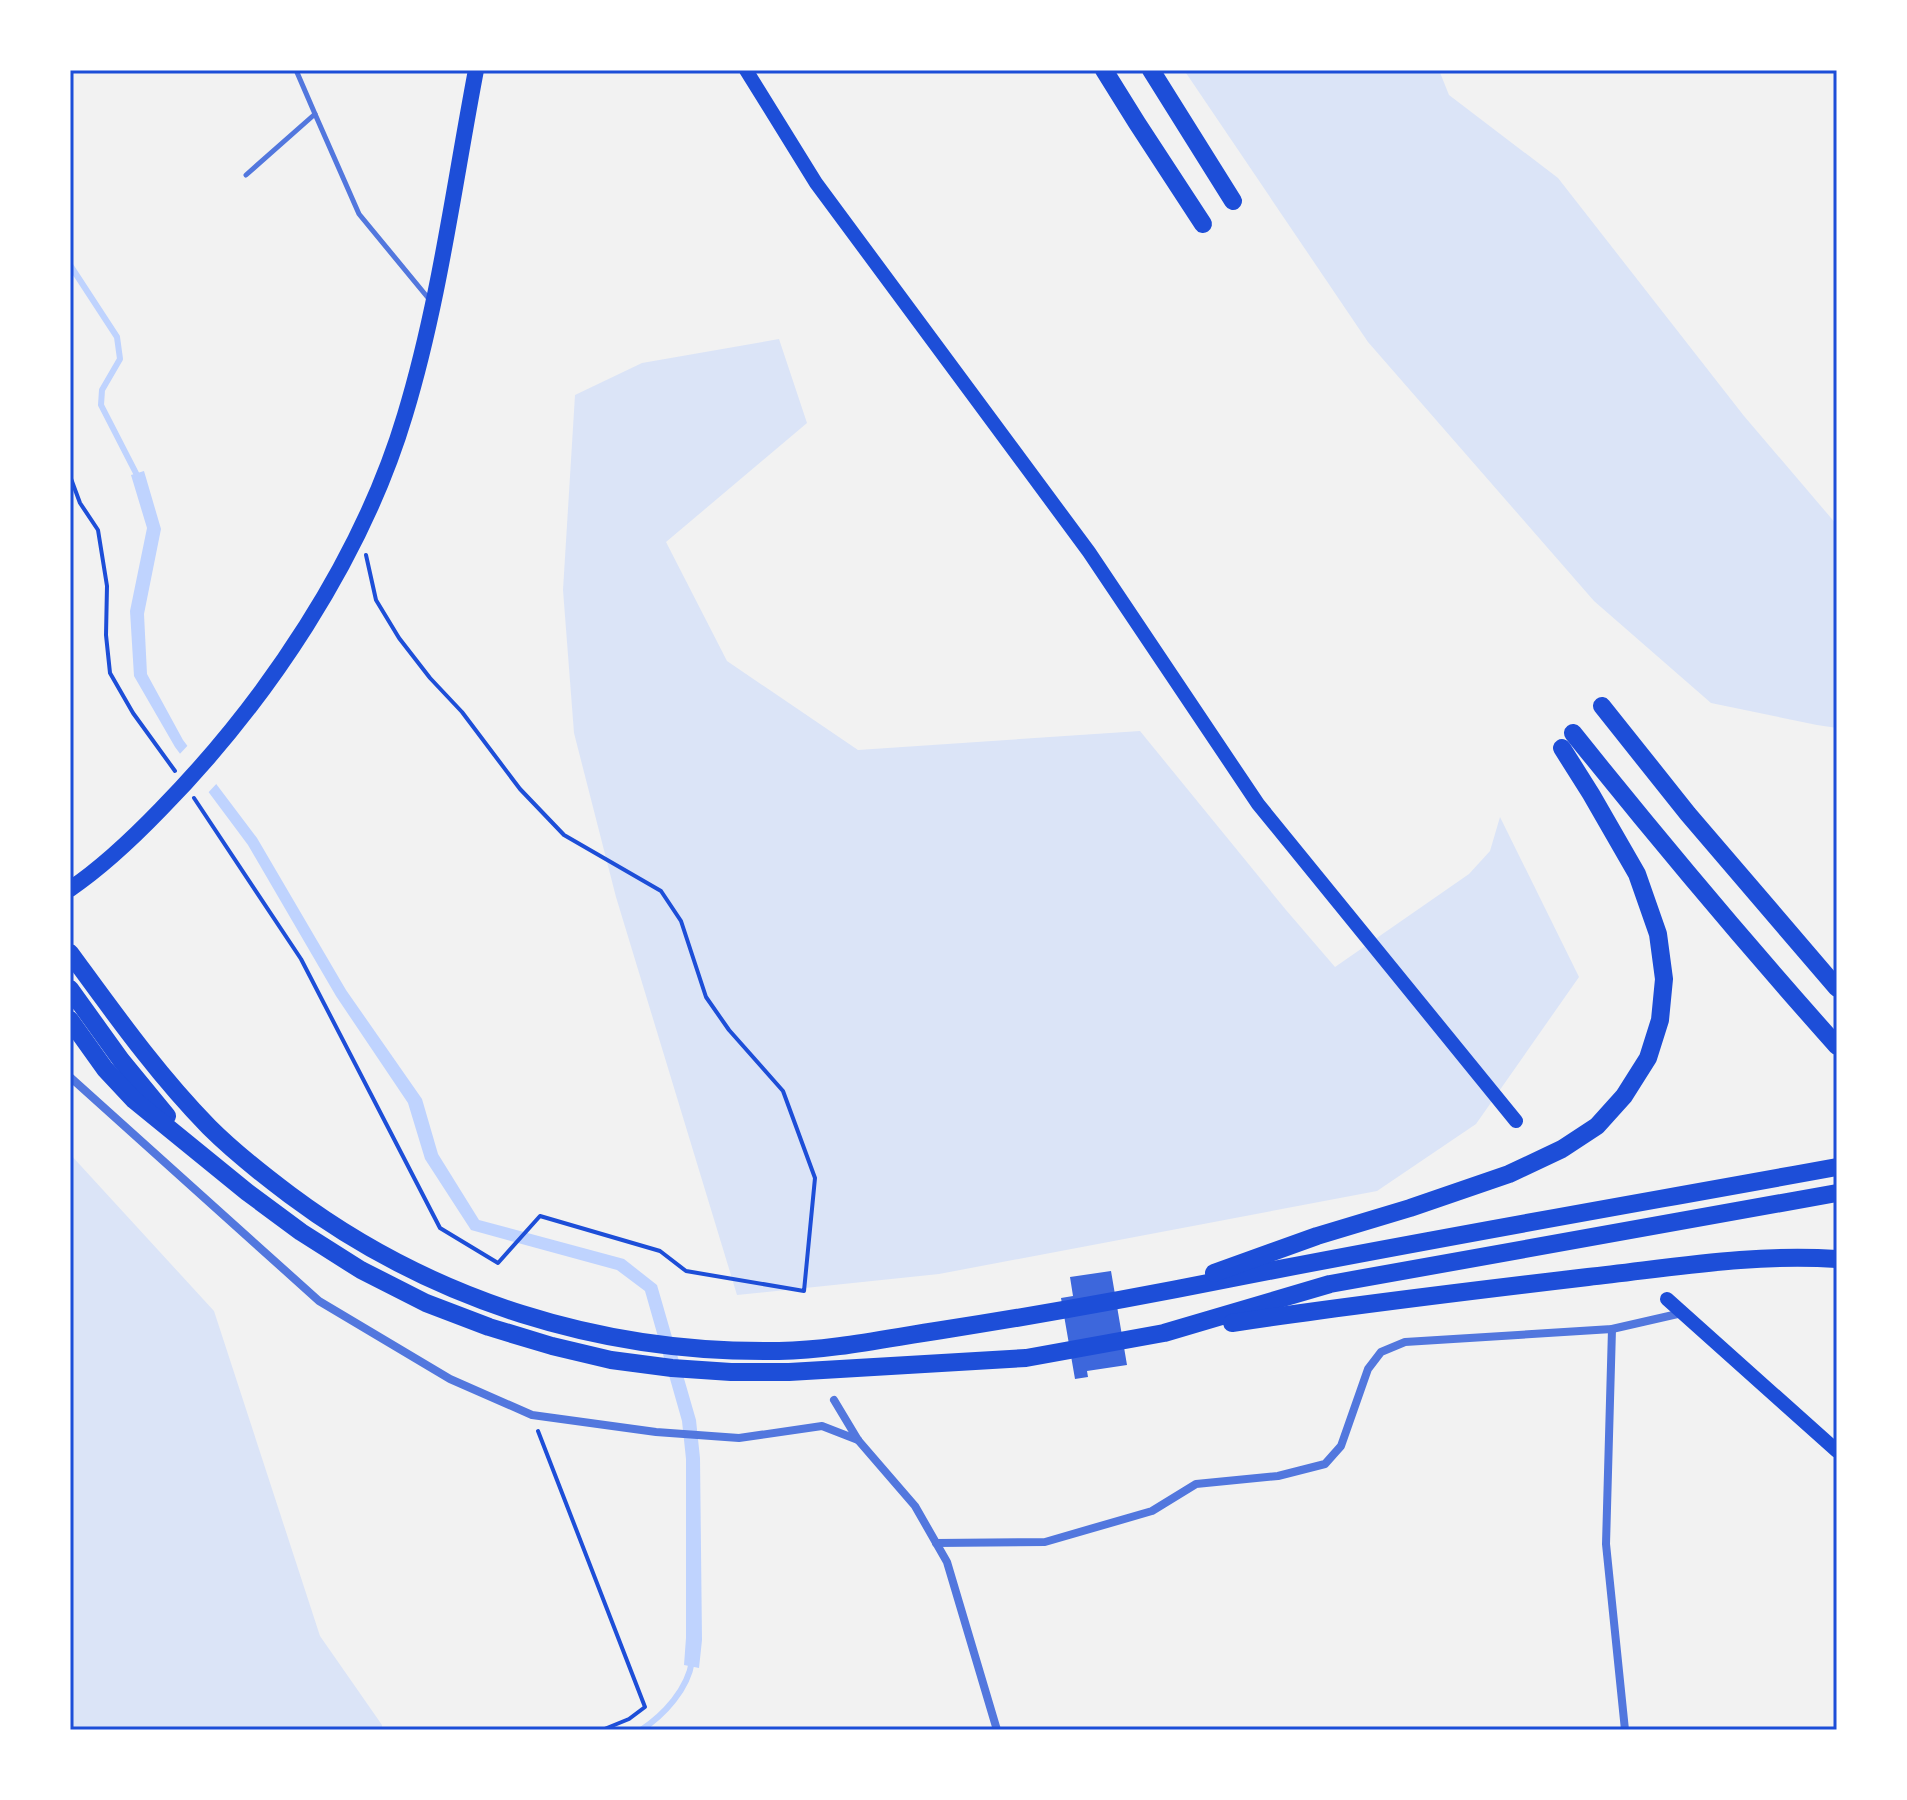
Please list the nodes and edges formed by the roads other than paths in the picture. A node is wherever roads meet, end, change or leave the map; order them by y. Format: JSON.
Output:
{"nodes":[{"id":1,"x":296,"y":70,"type":"edge"},
{"id":2,"x":476,"y":70,"type":"edge"},
{"id":3,"x":746,"y":70,"type":"edge"},
{"id":4,"x":1104,"y":70,"type":"edge"},
{"id":5,"x":1151,"y":70,"type":"edge"},
{"id":6,"x":315,"y":114,"type":"junction"},
{"id":7,"x":246,"y":175,"type":"dead end"},
{"id":8,"x":1233,"y":201,"type":"dead end"},
{"id":9,"x":1203,"y":224,"type":"dead end"},
{"id":10,"x":432,"y":303,"type":"junction"},
{"id":11,"x":1602,"y":706,"type":"dead end"},
{"id":12,"x":70,"y":889,"type":"edge"},
{"id":13,"x":70,"y":953,"type":"edge"},
{"id":14,"x":1837,"y":988,"type":"edge"},
{"id":15,"x":70,"y":989,"type":"edge"},
{"id":16,"x":70,"y":1020,"type":"edge"},
{"id":17,"x":1837,"y":1046,"type":"edge"},
{"id":18,"x":70,"y":1077,"type":"edge"},
{"id":19,"x":1516,"y":1121,"type":"dead end"},
{"id":20,"x":198,"y":1151,"type":"junction"},
{"id":21,"x":1837,"y":1167,"type":"edge"},
{"id":22,"x":1837,"y":1193,"type":"edge"},
{"id":23,"x":1837,"y":1259,"type":"edge"},
{"id":24,"x":1155,"y":1294,"type":"junction"},
{"id":25,"x":1667,"y":1299,"type":"dead end"},
{"id":26,"x":1683,"y":1313,"type":"junction"},
{"id":27,"x":1612,"y":1329,"type":"junction"},
{"id":28,"x":1164,"y":1333,"type":"junction"},
{"id":29,"x":834,"y":1400,"type":"dead end"},
{"id":30,"x":858,"y":1440,"type":"junction"},
{"id":31,"x":1837,"y":1451,"type":"edge"},
{"id":32,"x":936,"y":1543,"type":"junction"},
{"id":33,"x":997,"y":1730,"type":"edge"},
{"id":34,"x":1625,"y":1730,"type":"edge"}],
"edges":[{"from":1,"to":6,"type":"lane"},
{"from":2,"to":10,"type":"highway"},
{"from":3,"to":19,"type":"main road"},
{"from":4,"to":9,"type":"highway"},
{"from":5,"to":8,"type":"highway"},
{"from":6,"to":7,"type":"lane"},
{"from":6,"to":10,"type":"lane"},
{"from":10,"to":12,"type":"highway"},
{"from":11,"to":14,"type":"highway"},
{"from":13,"to":24,"type":"highway"},
{"from":15,"to":20,"type":"highway"},
{"from":16,"to":20,"type":"highway"},
{"from":17,"to":24,"type":"highway"},
{"from":18,"to":30,"type":"street"},
{"from":20,"to":28,"type":"highway"},
{"from":21,"to":24,"type":"highway"},
{"from":22,"to":28,"type":"highway"},
{"from":23,"to":28,"type":"highway"},
{"from":25,"to":26,"type":"main road"},
{"from":26,"to":27,"type":"street"},
{"from":26,"to":31,"type":"main road"},
{"from":27,"to":32,"type":"street"},
{"from":27,"to":34,"type":"street"},
{"from":29,"to":30,"type":"street"},
{"from":30,"to":32,"type":"street"},
{"from":32,"to":33,"type":"street"}]}
